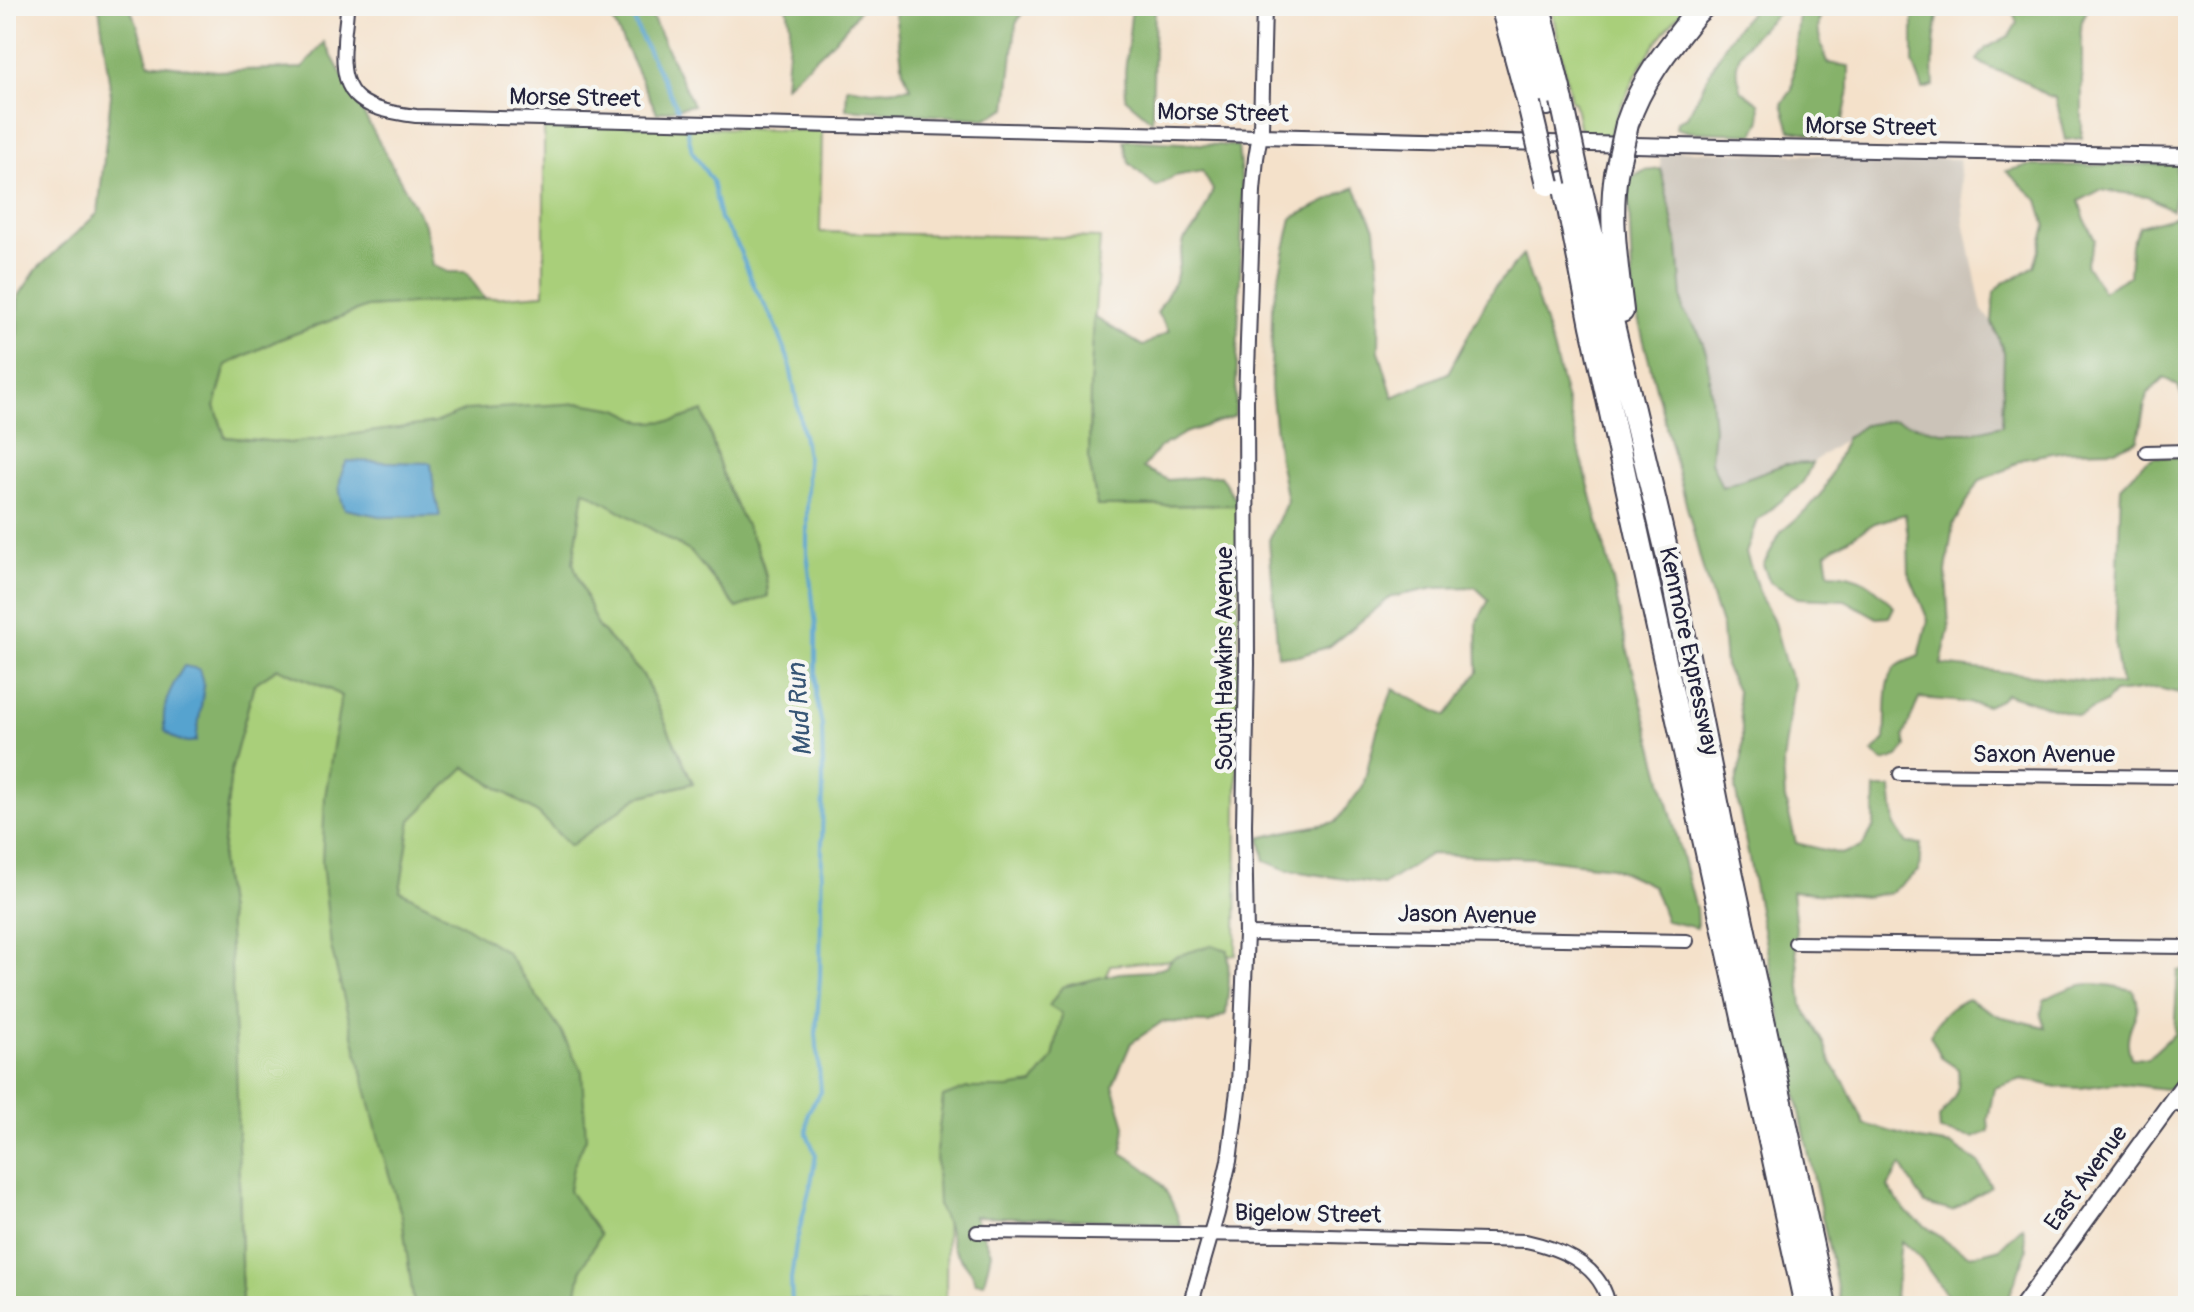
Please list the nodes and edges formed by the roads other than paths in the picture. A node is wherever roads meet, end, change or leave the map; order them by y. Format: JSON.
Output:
{"nodes":[{"id":1,"x":6,"y":6,"type":"edge"},
{"id":2,"x":347,"y":6,"type":"edge"},
{"id":3,"x":1264,"y":6,"type":"edge"},
{"id":4,"x":1502,"y":6,"type":"edge"},
{"id":5,"x":1523,"y":6,"type":"edge"},
{"id":6,"x":1539,"y":6,"type":"edge"},
{"id":7,"x":1704,"y":6,"type":"edge"},
{"id":8,"x":6,"y":34,"type":"edge"},
{"id":9,"x":1546,"y":103,"type":"junction"},
{"id":10,"x":1260,"y":136,"type":"junction"},
{"id":11,"x":2188,"y":156,"type":"edge"},
{"id":12,"x":1563,"y":183,"type":"junction"},
{"id":13,"x":1635,"y":419,"type":"junction"},
{"id":14,"x":2188,"y":451,"type":"edge"},
{"id":15,"x":2146,"y":452,"type":"dead end"},
{"id":16,"x":1900,"y":774,"type":"dead end"},
{"id":17,"x":2188,"y":777,"type":"edge"},
{"id":18,"x":1246,"y":934,"type":"junction"},
{"id":19,"x":1687,"y":941,"type":"dead end"},
{"id":20,"x":1795,"y":943,"type":"dead end"},
{"id":21,"x":2188,"y":947,"type":"edge"},
{"id":22,"x":2188,"y":1079,"type":"edge"},
{"id":23,"x":2171,"y":1102,"type":"junction"},
{"id":24,"x":2188,"y":1109,"type":"edge"},
{"id":25,"x":977,"y":1232,"type":"dead end"},
{"id":26,"x":1210,"y":1235,"type":"junction"},
{"id":27,"x":1190,"y":1306,"type":"edge"},
{"id":28,"x":1609,"y":1306,"type":"edge"},
{"id":29,"x":1806,"y":1306,"type":"edge"},
{"id":30,"x":1825,"y":1306,"type":"edge"},
{"id":31,"x":2023,"y":1306,"type":"edge"}],
"edges":[{"from":1,"to":8,"type":"street"},
{"from":2,"to":10,"type":"street","name":"Morse Street"},
{"from":3,"to":10,"type":"street","name":"South Hawkins Avenue"},
{"from":4,"to":9,"type":"highway"},
{"from":5,"to":9,"type":"highway"},
{"from":6,"to":9,"type":"highway"},
{"from":7,"to":13,"type":"highway","bridge":true},
{"from":9,"to":12,"type":"highway","bridge":true},
{"from":9,"to":12,"type":"highway","bridge":true},
{"from":10,"to":11,"type":"street","name":"Morse Street"},
{"from":10,"to":18,"type":"street","name":"South Hawkins Avenue"},
{"from":12,"to":13,"type":"highway"},
{"from":12,"to":29,"type":"highway","name":"Kenmore Expressway"},
{"from":13,"to":30,"type":"highway","name":"Kenmore Expressway"},
{"from":14,"to":15,"type":"street"},
{"from":16,"to":17,"type":"street","name":"Saxon Avenue"},
{"from":18,"to":19,"type":"street","name":"Jason Avenue"},
{"from":18,"to":26,"type":"street","name":"South Hawkins Avenue"},
{"from":20,"to":21,"type":"street"},
{"from":22,"to":23,"type":"main road","name":"East Avenue"},
{"from":23,"to":24,"type":"street"},
{"from":23,"to":31,"type":"main road","name":"East Avenue"},
{"from":25,"to":26,"type":"street","name":"Bigelow Street"},
{"from":26,"to":27,"type":"street","name":"South Hawkins Avenue"},
{"from":26,"to":28,"type":"street","name":"Bigelow Street"}]}
